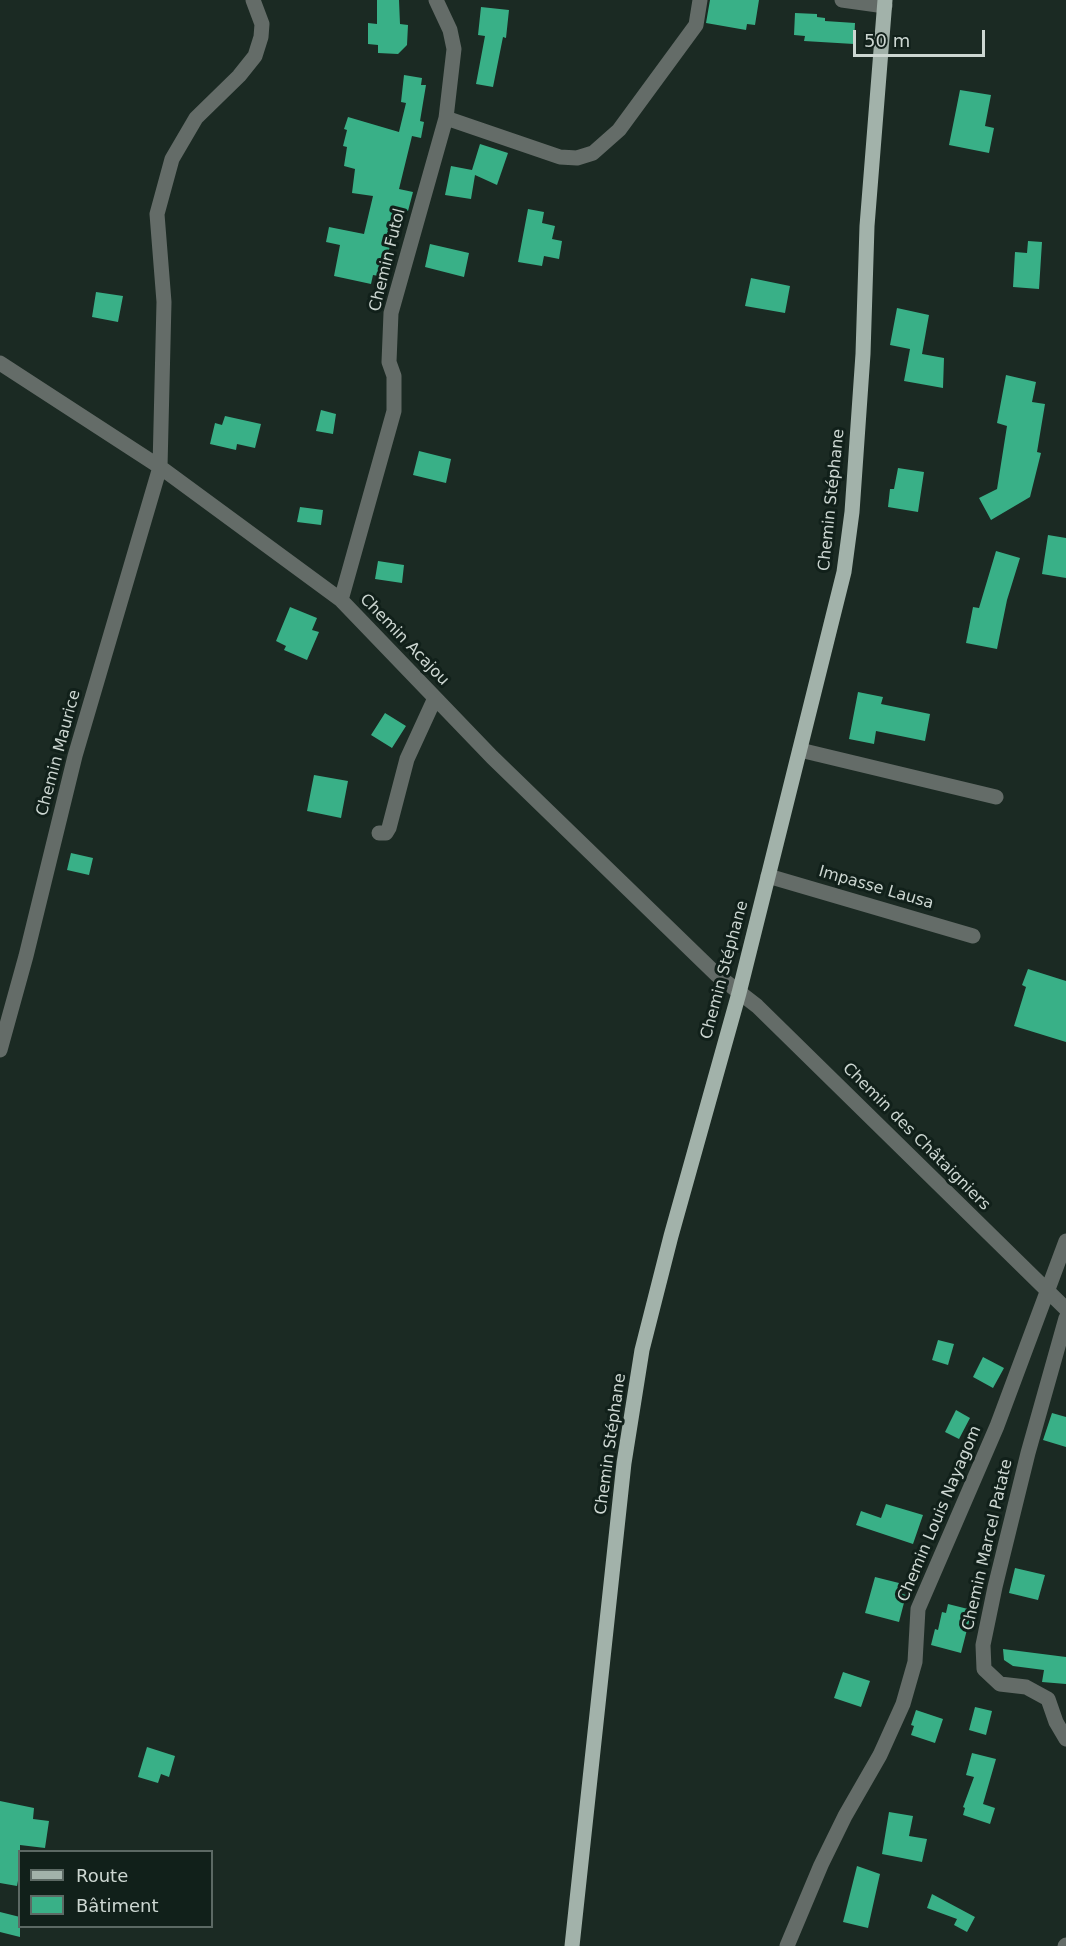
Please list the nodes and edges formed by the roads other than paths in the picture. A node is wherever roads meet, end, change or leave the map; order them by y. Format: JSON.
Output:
{"nodes":[{"id":1,"x":253,"y":0,"type":"edge"},
{"id":2,"x":435,"y":0,"type":"edge"},
{"id":3,"x":700,"y":0,"type":"edge"},
{"id":4,"x":842,"y":0,"type":"edge"},
{"id":5,"x":885,"y":3,"type":"edge"},
{"id":6,"x":446,"y":118,"type":"junction"},
{"id":7,"x":0,"y":363,"type":"edge"},
{"id":8,"x":160,"y":467,"type":"junction"},
{"id":9,"x":341,"y":600,"type":"junction"},
{"id":10,"x":435,"y":698,"type":"junction"},
{"id":11,"x":800,"y":750,"type":"junction"},
{"id":12,"x":996,"y":797,"type":"dead end"},
{"id":13,"x":379,"y":833,"type":"dead end"},
{"id":14,"x":768,"y":876,"type":"junction"},
{"id":15,"x":973,"y":936,"type":"dead end"},
{"id":16,"x":739,"y":993,"type":"junction"},
{"id":17,"x":0,"y":1050,"type":"edge"},
{"id":18,"x":1066,"y":1241,"type":"edge"},
{"id":19,"x":1048,"y":1292,"type":"junction"},
{"id":20,"x":1066,"y":1310,"type":"edge"},
{"id":21,"x":1066,"y":1318,"type":"edge"},
{"id":22,"x":1066,"y":1739,"type":"edge"},
{"id":23,"x":572,"y":1946,"type":"edge"},
{"id":24,"x":787,"y":1946,"type":"edge"}],
"edges":[{"from":1,"to":8,"type":"street","name":"Chemin Maurice"},
{"from":2,"to":6,"type":"street","name":"Chemin Futol"},
{"from":3,"to":6,"type":"street"},
{"from":4,"to":5,"type":"street"},
{"from":5,"to":11,"type":"main road","name":"Chemin Stéphane"},
{"from":6,"to":9,"type":"street","name":"Chemin Futol"},
{"from":7,"to":8,"type":"street","name":"Chemin Acajou"},
{"from":8,"to":9,"type":"street","name":"Chemin Acajou"},
{"from":8,"to":17,"type":"street","name":"Chemin Maurice"},
{"from":9,"to":10,"type":"street","name":"Chemin Acajou"},
{"from":10,"to":13,"type":"street"},
{"from":10,"to":16,"type":"street","name":"Chemin Acajou"},
{"from":11,"to":12,"type":"street"},
{"from":11,"to":14,"type":"main road","name":"Chemin Stéphane"},
{"from":14,"to":15,"type":"street","name":"Impasse Lausa"},
{"from":14,"to":16,"type":"main road","name":"Chemin Stéphane"},
{"from":16,"to":19,"type":"street","name":"Chemin des Châtaigniers"},
{"from":16,"to":23,"type":"main road","name":"Chemin Stéphane"},
{"from":18,"to":19,"type":"street","name":"Chemin Louis Nayagom"},
{"from":19,"to":20,"type":"street","name":"Chemin des Châtaigniers"},
{"from":19,"to":24,"type":"street","name":"Chemin Louis Nayagom"},
{"from":21,"to":22,"type":"street","name":"Chemin Marcel Patate"}]}
